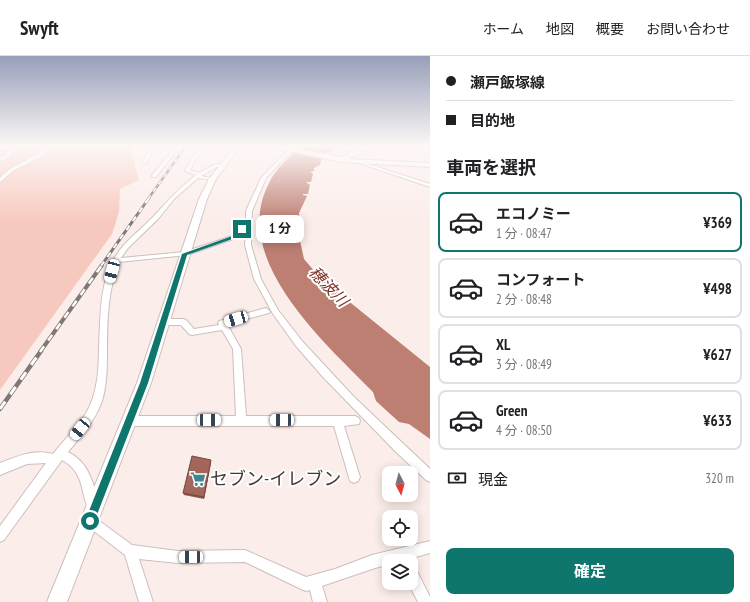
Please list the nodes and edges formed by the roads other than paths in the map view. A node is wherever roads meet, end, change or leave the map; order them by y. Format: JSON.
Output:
{"nodes":[{"id":1,"x":9,"y":171,"type":"edge"},
{"id":2,"x":158,"y":171,"type":"edge"},
{"id":3,"x":187,"y":171,"type":"edge"},
{"id":4,"x":208,"y":171,"type":"edge"},
{"id":5,"x":218,"y":171,"type":"edge"},
{"id":6,"x":268,"y":171,"type":"edge"},
{"id":7,"x":388,"y":171,"type":"edge"},
{"id":8,"x":154,"y":176,"type":"dead end"},
{"id":9,"x":199,"y":177,"type":"junction"},
{"id":10,"x":213,"y":179,"type":"junction"},
{"id":11,"x":0,"y":181,"type":"edge"},
{"id":12,"x":430,"y":186,"type":"edge"},
{"id":13,"x":247,"y":222,"type":"junction"},
{"id":14,"x":185,"y":254,"type":"junction"},
{"id":15,"x":117,"y":260,"type":"junction"},
{"id":16,"x":266,"y":311,"type":"dead end"},
{"id":17,"x":163,"y":322,"type":"junction"},
{"id":18,"x":224,"y":327,"type":"junction"},
{"id":19,"x":129,"y":420,"type":"junction"},
{"id":20,"x":241,"y":420,"type":"junction"},
{"id":21,"x":355,"y":420,"type":"dead end"},
{"id":22,"x":338,"y":421,"type":"junction"},
{"id":23,"x":58,"y":456,"type":"junction"},
{"id":24,"x":0,"y":469,"type":"edge"},
{"id":25,"x":430,"y":476,"type":"edge"},
{"id":26,"x":354,"y":477,"type":"dead end"},
{"id":27,"x":92,"y":516,"type":"junction"},
{"id":28,"x":0,"y":536,"type":"edge"},
{"id":29,"x":430,"y":547,"type":"edge"},
{"id":30,"x":130,"y":551,"type":"junction"},
{"id":31,"x":412,"y":554,"type":"edge"},
{"id":32,"x":382,"y":561,"type":"edge"},
{"id":33,"x":314,"y":582,"type":"junction"},
{"id":34,"x":418,"y":588,"type":"edge"},
{"id":35,"x":57,"y":602,"type":"edge"},
{"id":36,"x":146,"y":602,"type":"edge"},
{"id":37,"x":320,"y":602,"type":"edge"},
{"id":38,"x":425,"y":602,"type":"edge"}],
"edges":[{"from":1,"to":11,"type":"street"},
{"from":2,"to":8,"type":"street"},
{"from":3,"to":9,"type":"street"},
{"from":4,"to":9,"type":"street"},
{"from":5,"to":10,"type":"main road"},
{"from":6,"to":13,"type":"street"},
{"from":7,"to":12,"type":"street"},
{"from":9,"to":10,"type":"street"},
{"from":9,"to":15,"type":"street"},
{"from":10,"to":14,"type":"main road"},
{"from":13,"to":14,"type":"street"},
{"from":13,"to":25,"type":"street"},
{"from":14,"to":15,"type":"street"},
{"from":14,"to":17,"type":"main road"},
{"from":15,"to":23,"type":"street"},
{"from":16,"to":18,"type":"street"},
{"from":17,"to":18,"type":"street"},
{"from":17,"to":19,"type":"main road"},
{"from":18,"to":20,"type":"street"},
{"from":19,"to":20,"type":"street"},
{"from":19,"to":27,"type":"main road"},
{"from":20,"to":22,"type":"street"},
{"from":21,"to":22,"type":"street"},
{"from":22,"to":26,"type":"street"},
{"from":23,"to":24,"type":"street"},
{"from":23,"to":27,"type":"street"},
{"from":23,"to":28,"type":"street"},
{"from":27,"to":30,"type":"street"},
{"from":27,"to":35,"type":"main road"},
{"from":29,"to":31,"type":"street"},
{"from":30,"to":33,"type":"street"},
{"from":30,"to":36,"type":"street"},
{"from":32,"to":33,"type":"street"},
{"from":33,"to":37,"type":"street"},
{"from":34,"to":38,"type":"street"}]}
